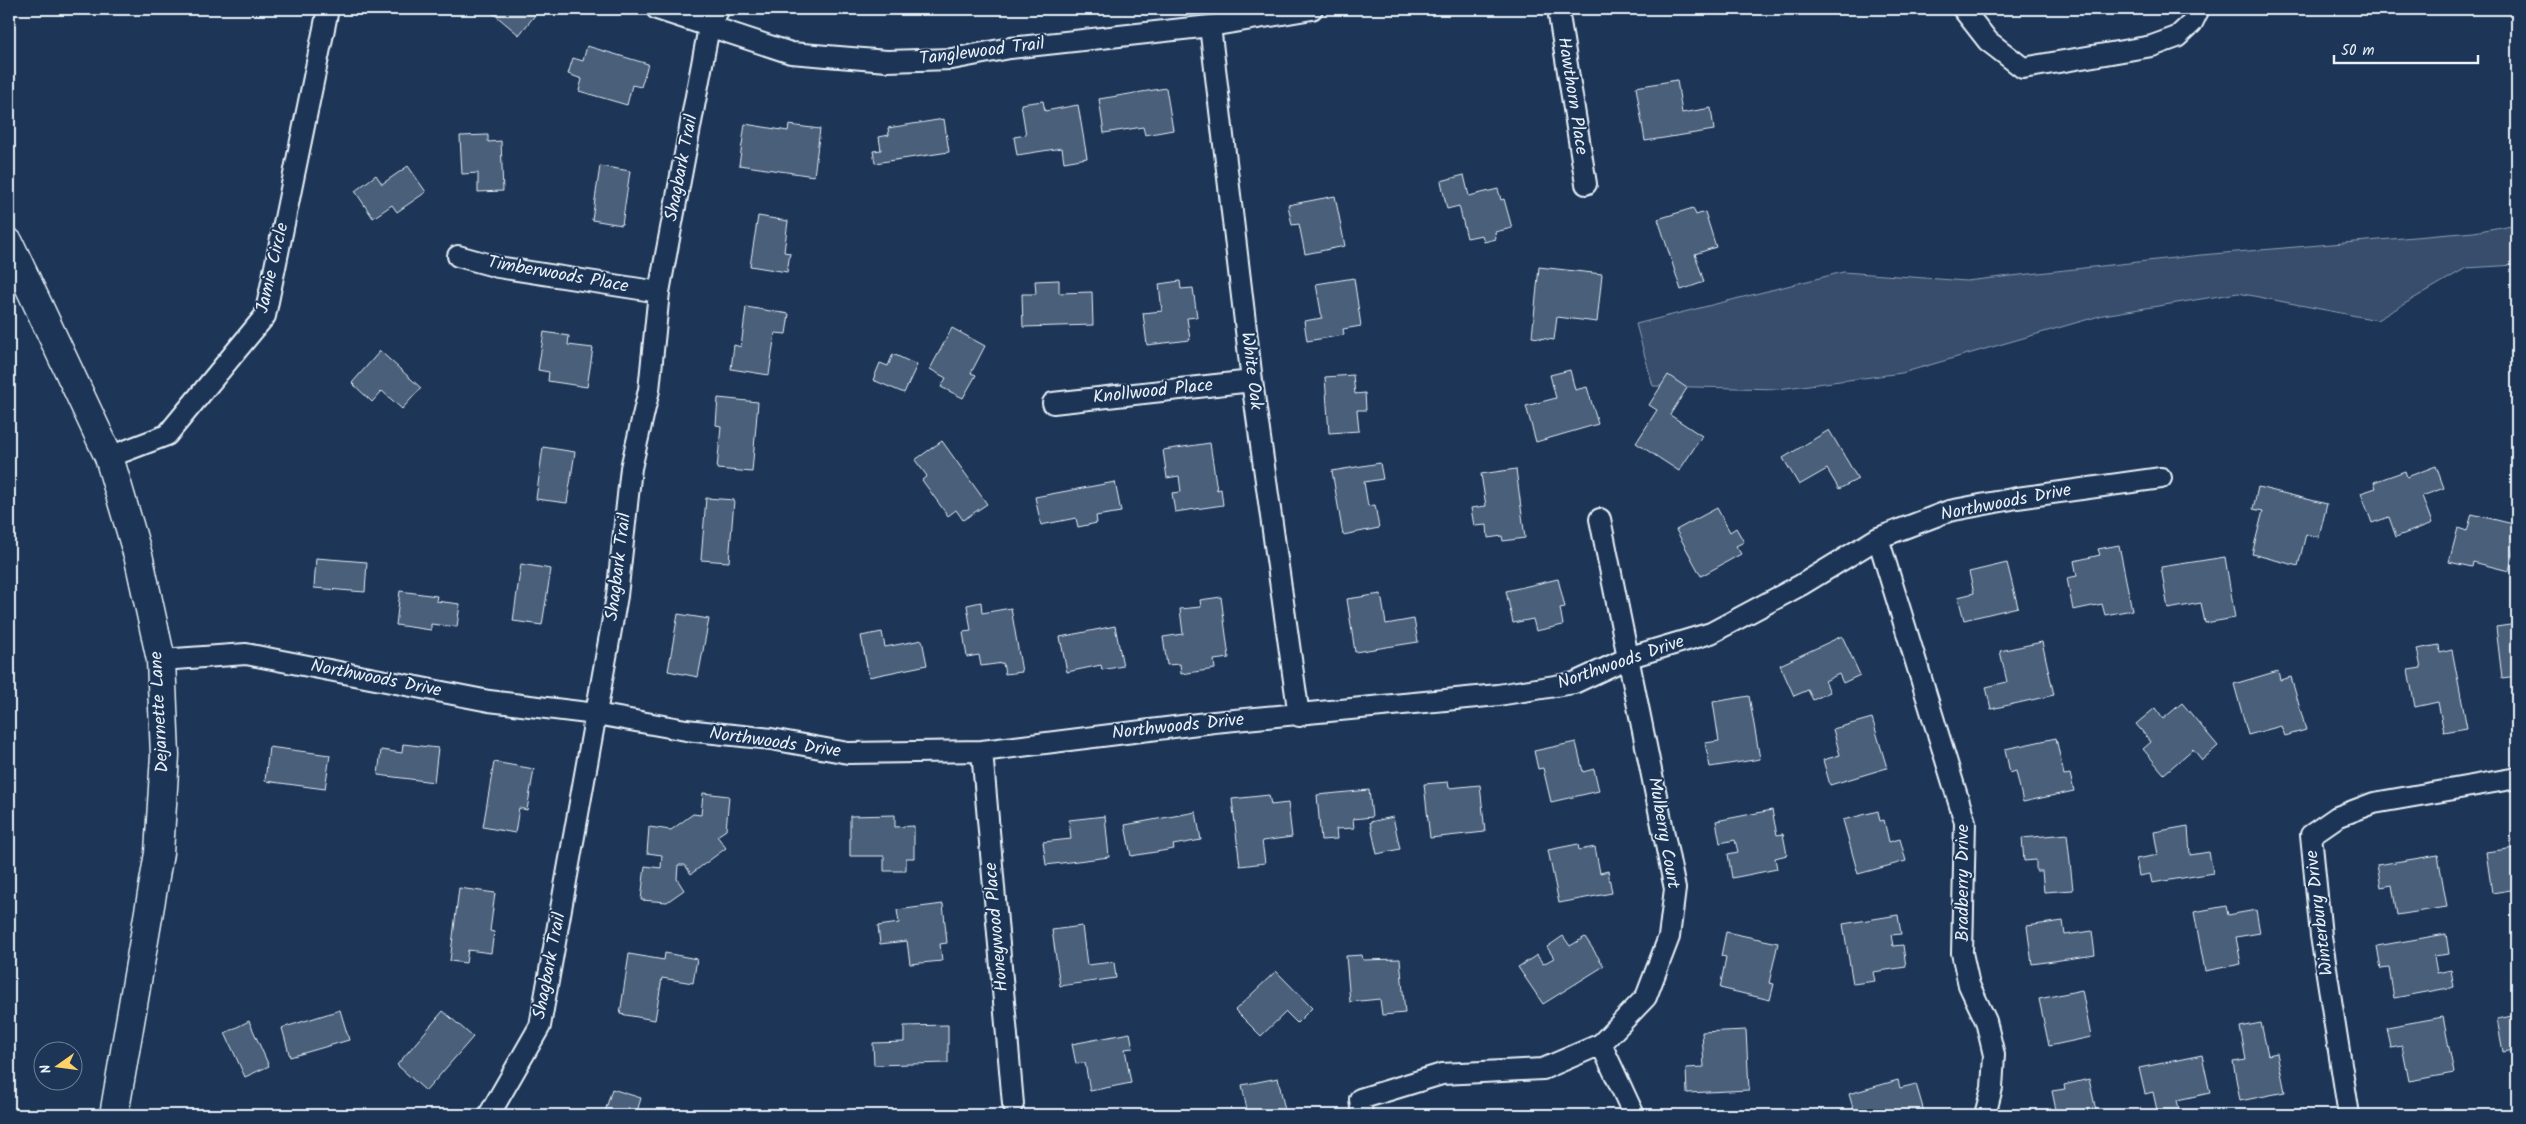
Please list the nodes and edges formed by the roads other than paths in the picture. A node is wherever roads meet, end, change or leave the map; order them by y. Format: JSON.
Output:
{"nodes":[{"id":1,"x":328,"y":9,"type":"edge"},
{"id":2,"x":656,"y":9,"type":"edge"},
{"id":3,"x":719,"y":9,"type":"edge"},
{"id":4,"x":1312,"y":9,"type":"edge"},
{"id":5,"x":1558,"y":9,"type":"edge"},
{"id":6,"x":1963,"y":9,"type":"edge"},
{"id":7,"x":2199,"y":9,"type":"edge"},
{"id":8,"x":1210,"y":26,"type":"junction"},
{"id":9,"x":709,"y":27,"type":"junction"},
{"id":10,"x":1586,"y":184,"type":"dead end"},
{"id":11,"x":9,"y":243,"type":"edge"},
{"id":12,"x":458,"y":256,"type":"dead end"},
{"id":13,"x":659,"y":292,"type":"junction"},
{"id":14,"x":1252,"y":381,"type":"junction"},
{"id":15,"x":1053,"y":403,"type":"dead end"},
{"id":16,"x":109,"y":457,"type":"junction"},
{"id":17,"x":2161,"y":478,"type":"dead end"},
{"id":18,"x":1600,"y":519,"type":"dead end"},
{"id":19,"x":1878,"y":538,"type":"junction"},
{"id":20,"x":1630,"y":657,"type":"junction"},
{"id":21,"x":161,"y":660,"type":"junction"},
{"id":22,"x":596,"y":714,"type":"junction"},
{"id":23,"x":1299,"y":716,"type":"junction"},
{"id":24,"x":982,"y":750,"type":"junction"},
{"id":25,"x":2517,"y":778,"type":"edge"},
{"id":26,"x":1601,"y":1044,"type":"junction"},
{"id":27,"x":1013,"y":1104,"type":"dead end"},
{"id":28,"x":114,"y":1115,"type":"edge"},
{"id":29,"x":489,"y":1115,"type":"edge"},
{"id":30,"x":1362,"y":1115,"type":"edge"},
{"id":31,"x":1634,"y":1115,"type":"edge"},
{"id":32,"x":1985,"y":1115,"type":"edge"},
{"id":33,"x":2349,"y":1115,"type":"edge"}],
"edges":[{"from":1,"to":16,"type":"street","name":"Jamie Circle"},
{"from":2,"to":9,"type":"street","name":"Tanglewood Trail"},
{"from":3,"to":9,"type":"street","name":"Shagbark Trail"},
{"from":4,"to":8,"type":"street","name":"Tanglewood Trail"},
{"from":5,"to":10,"type":"street","name":"Hawthorn Place"},
{"from":6,"to":7,"type":"street"},
{"from":8,"to":9,"type":"street","name":"Tanglewood Trail"},
{"from":8,"to":14,"type":"street","name":"White Oak"},
{"from":9,"to":13,"type":"street","name":"Shagbark Trail"},
{"from":11,"to":16,"type":"main road","name":"Dejarnette Lane"},
{"from":12,"to":13,"type":"street","name":"Timberwoods Place"},
{"from":13,"to":22,"type":"street","name":"Shagbark Trail"},
{"from":14,"to":15,"type":"street","name":"Knollwood Place"},
{"from":14,"to":23,"type":"street","name":"White Oak"},
{"from":16,"to":21,"type":"main road","name":"Dejarnette Lane"},
{"from":17,"to":19,"type":"street","name":"Northwoods Drive"},
{"from":18,"to":20,"type":"street","name":"Mulberry Court"},
{"from":19,"to":20,"type":"street","name":"Northwoods Drive"},
{"from":19,"to":32,"type":"street","name":"Bradberry Drive"},
{"from":20,"to":23,"type":"street","name":"Northwoods Drive"},
{"from":20,"to":26,"type":"street","name":"Mulberry Court"},
{"from":21,"to":22,"type":"street","name":"Northwoods Drive"},
{"from":21,"to":28,"type":"main road","name":"Dejarnette Lane"},
{"from":22,"to":24,"type":"street","name":"Northwoods Drive"},
{"from":22,"to":29,"type":"street","name":"Shagbark Trail"},
{"from":23,"to":24,"type":"street","name":"Northwoods Drive"},
{"from":24,"to":27,"type":"street","name":"Honeywood Place"},
{"from":25,"to":33,"type":"street","name":"Winterbury Drive"},
{"from":26,"to":30,"type":"street","name":"Mulberry Court"},
{"from":26,"to":31,"type":"street"}]}
